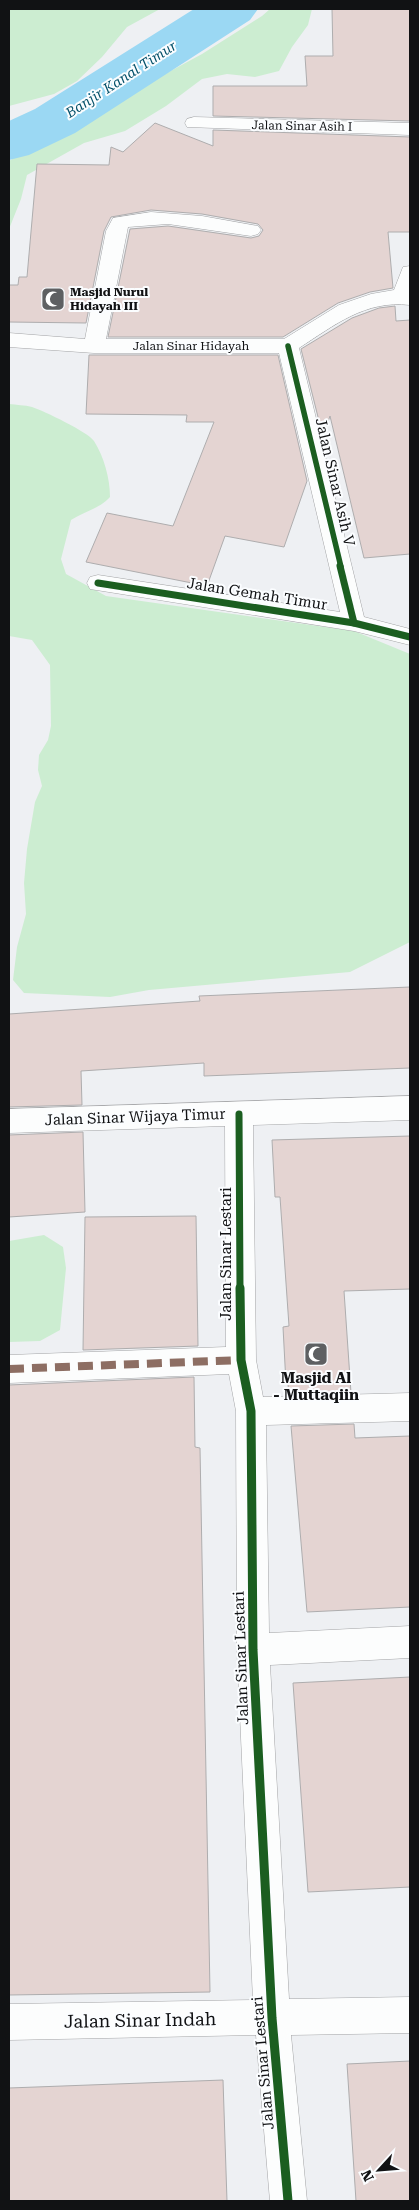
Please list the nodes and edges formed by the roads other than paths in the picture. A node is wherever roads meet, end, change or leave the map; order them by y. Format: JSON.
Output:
{"nodes":[{"id":1,"x":194,"y":123,"type":"dead end"},
{"id":2,"x":410,"y":129,"type":"edge"},
{"id":3,"x":251,"y":230,"type":"dead end"},
{"id":4,"x":410,"y":272,"type":"edge"},
{"id":5,"x":406,"y":298,"type":"edge"},
{"id":6,"x":9,"y":340,"type":"edge"},
{"id":7,"x":94,"y":346,"type":"junction"},
{"id":8,"x":288,"y":346,"type":"junction"},
{"id":9,"x":98,"y":583,"type":"dead end"},
{"id":10,"x":354,"y":624,"type":"junction"},
{"id":11,"x":410,"y":637,"type":"edge"},
{"id":12,"x":410,"y":1108,"type":"edge"},
{"id":13,"x":239,"y":1114,"type":"junction"},
{"id":14,"x":9,"y":1121,"type":"edge"},
{"id":15,"x":241,"y":1360,"type":"junction"},
{"id":16,"x":9,"y":1370,"type":"edge"},
{"id":17,"x":410,"y":1406,"type":"edge"},
{"id":18,"x":251,"y":1411,"type":"junction"},
{"id":19,"x":410,"y":1642,"type":"edge"},
{"id":20,"x":253,"y":1650,"type":"junction"},
{"id":21,"x":410,"y":2015,"type":"edge"},
{"id":22,"x":272,"y":2018,"type":"junction"},
{"id":23,"x":9,"y":2022,"type":"edge"},
{"id":24,"x":288,"y":2201,"type":"edge"}],
"edges":[{"from":1,"to":2,"type":"street","name":"Jalan Sinar Asih I"},
{"from":3,"to":7,"type":"street"},
{"from":4,"to":5,"type":"street"},
{"from":5,"to":8,"type":"street"},
{"from":6,"to":7,"type":"street","name":"Jalan Sinar Hidayah"},
{"from":7,"to":8,"type":"street","name":"Jalan Sinar Hidayah"},
{"from":8,"to":10,"type":"street","name":"Jalan Sinar Asih V"},
{"from":9,"to":10,"type":"street","name":"Jalan Gemah Timur"},
{"from":10,"to":11,"type":"street","name":"Jalan Gemah Timur"},
{"from":12,"to":13,"type":"street","name":"Jalan Sinar Wijaya Timur"},
{"from":13,"to":14,"type":"street","name":"Jalan Sinar Wijaya Timur"},
{"from":13,"to":15,"type":"street","name":"Jalan Sinar Lestari"},
{"from":15,"to":16,"type":"street"},
{"from":15,"to":18,"type":"street","name":"Jalan Sinar Lestari"},
{"from":17,"to":18,"type":"street"},
{"from":18,"to":20,"type":"street","name":"Jalan Sinar Lestari"},
{"from":19,"to":20,"type":"street"},
{"from":20,"to":22,"type":"street","name":"Jalan Sinar Lestari"},
{"from":21,"to":22,"type":"street","name":"Jalan Sinar Indah"},
{"from":22,"to":23,"type":"street","name":"Jalan Sinar Indah"},
{"from":22,"to":24,"type":"street","name":"Jalan Sinar Lestari"}]}
